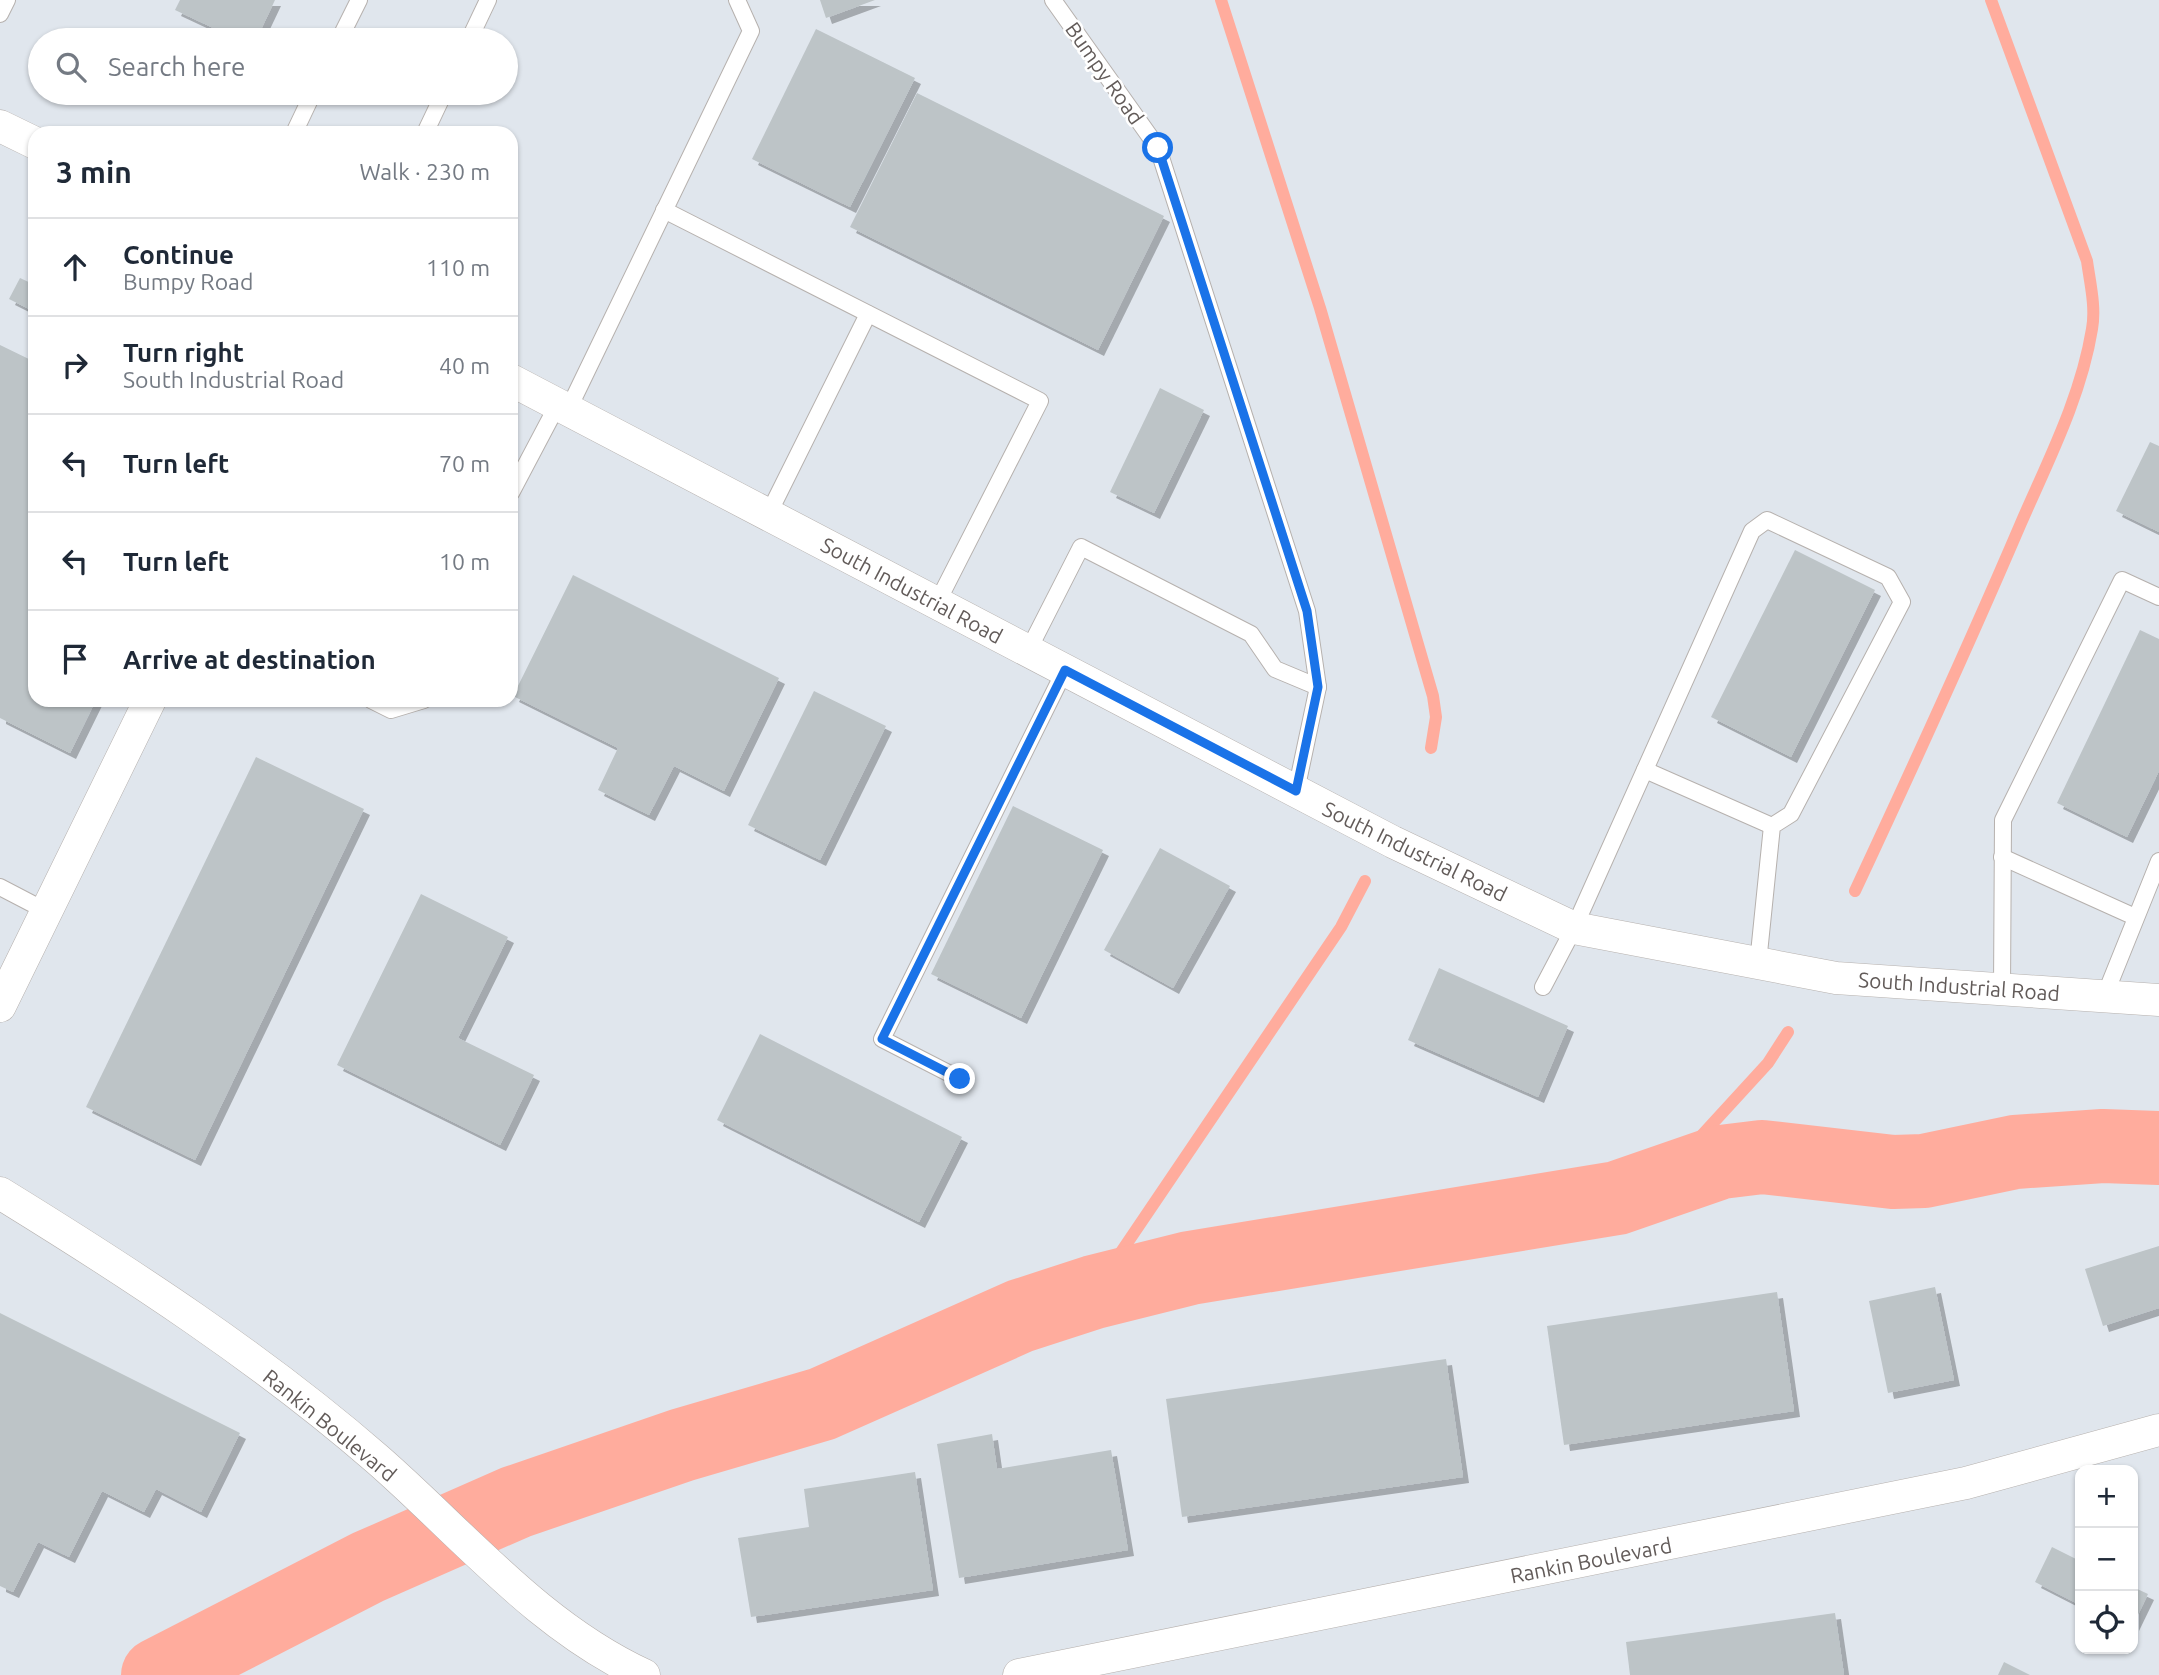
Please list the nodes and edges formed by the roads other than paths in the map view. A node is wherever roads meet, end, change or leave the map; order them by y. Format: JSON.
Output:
{"nodes":[{"id":1,"x":7,"y":0,"type":"edge"},
{"id":2,"x":359,"y":0,"type":"edge"},
{"id":3,"x":488,"y":0,"type":"edge"},
{"id":4,"x":737,"y":0,"type":"edge"},
{"id":5,"x":1053,"y":0,"type":"edge"},
{"id":6,"x":0,"y":14,"type":"edge"},
{"id":7,"x":345,"y":28,"type":"edge"},
{"id":8,"x":475,"y":28,"type":"edge"},
{"id":9,"x":307,"y":105,"type":"edge"},
{"id":10,"x":438,"y":105,"type":"edge"},
{"id":11,"x":0,"y":126,"type":"edge"},
{"id":12,"x":296,"y":126,"type":"edge"},
{"id":13,"x":428,"y":126,"type":"edge"},
{"id":14,"x":28,"y":140,"type":"edge"},
{"id":15,"x":664,"y":210,"type":"junction"},
{"id":16,"x":868,"y":314,"type":"junction"},
{"id":17,"x":518,"y":384,"type":"edge"},
{"id":18,"x":563,"y":407,"type":"junction"},
{"id":19,"x":518,"y":481,"type":"edge"},
{"id":20,"x":768,"y":515,"type":"junction"},
{"id":21,"x":2159,"y":597,"type":"edge"},
{"id":22,"x":937,"y":603,"type":"junction"},
{"id":23,"x":1028,"y":651,"type":"junction"},
{"id":24,"x":1065,"y":670,"type":"junction"},
{"id":25,"x":1318,"y":687,"type":"junction"},
{"id":26,"x":147,"y":707,"type":"edge"},
{"id":27,"x":1645,"y":770,"type":"junction"},
{"id":28,"x":1296,"y":791,"type":"junction"},
{"id":29,"x":1772,"y":826,"type":"junction"},
{"id":30,"x":2002,"y":857,"type":"junction"},
{"id":31,"x":2159,"y":861,"type":"edge"},
{"id":32,"x":0,"y":887,"type":"edge"},
{"id":33,"x":47,"y":911,"type":"junction"},
{"id":34,"x":2135,"y":917,"type":"junction"},
{"id":35,"x":1574,"y":928,"type":"junction"},
{"id":36,"x":1758,"y":963,"type":"junction"},
{"id":37,"x":1543,"y":987,"type":"dead end"},
{"id":38,"x":2002,"y":989,"type":"junction"},
{"id":39,"x":2105,"y":995,"type":"junction"},
{"id":40,"x":2159,"y":1000,"type":"edge"},
{"id":41,"x":0,"y":1006,"type":"edge"},
{"id":42,"x":960,"y":1079,"type":"dead end"},
{"id":43,"x":0,"y":1194,"type":"edge"},
{"id":44,"x":2159,"y":1430,"type":"edge"},
{"id":45,"x":644,"y":1675,"type":"edge"},
{"id":46,"x":1019,"y":1675,"type":"edge"}],
"edges":[{"from":1,"to":6,"type":"lane"},
{"from":2,"to":7,"type":"lane"},
{"from":3,"to":8,"type":"lane"},
{"from":4,"to":15,"type":"lane"},
{"from":5,"to":25,"type":"lane","name":"Bumpy Road"},
{"from":9,"to":12,"type":"lane"},
{"from":10,"to":13,"type":"lane"},
{"from":11,"to":14,"type":"street"},
{"from":15,"to":16,"type":"lane"},
{"from":15,"to":18,"type":"lane"},
{"from":16,"to":20,"type":"lane"},
{"from":16,"to":22,"type":"lane"},
{"from":17,"to":18,"type":"street","name":"South Industrial Road"},
{"from":18,"to":19,"type":"lane"},
{"from":18,"to":20,"type":"street","name":"South Industrial Road"},
{"from":20,"to":22,"type":"street","name":"South Industrial Road"},
{"from":21,"to":30,"type":"lane"},
{"from":22,"to":23,"type":"street","name":"South Industrial Road"},
{"from":23,"to":24,"type":"street","name":"South Industrial Road"},
{"from":23,"to":25,"type":"lane"},
{"from":24,"to":28,"type":"street","name":"South Industrial Road"},
{"from":24,"to":42,"type":"lane"},
{"from":25,"to":28,"type":"lane","name":"Bumpy Road"},
{"from":26,"to":33,"type":"street"},
{"from":27,"to":29,"type":"lane"},
{"from":27,"to":29,"type":"lane"},
{"from":27,"to":35,"type":"lane"},
{"from":28,"to":35,"type":"street","name":"South Industrial Road"},
{"from":29,"to":36,"type":"lane"},
{"from":30,"to":34,"type":"lane"},
{"from":30,"to":38,"type":"lane"},
{"from":31,"to":34,"type":"lane"},
{"from":32,"to":33,"type":"lane"},
{"from":33,"to":41,"type":"street"},
{"from":34,"to":39,"type":"lane"},
{"from":35,"to":36,"type":"street","name":"South Industrial Road"},
{"from":35,"to":37,"type":"lane"},
{"from":36,"to":38,"type":"street","name":"South Industrial Road"},
{"from":38,"to":39,"type":"street","name":"South Industrial Road"},
{"from":39,"to":40,"type":"street","name":"South Industrial Road"},
{"from":43,"to":45,"type":"street","name":"Rankin Boulevard"},
{"from":44,"to":46,"type":"street","name":"Rankin Boulevard"}]}
